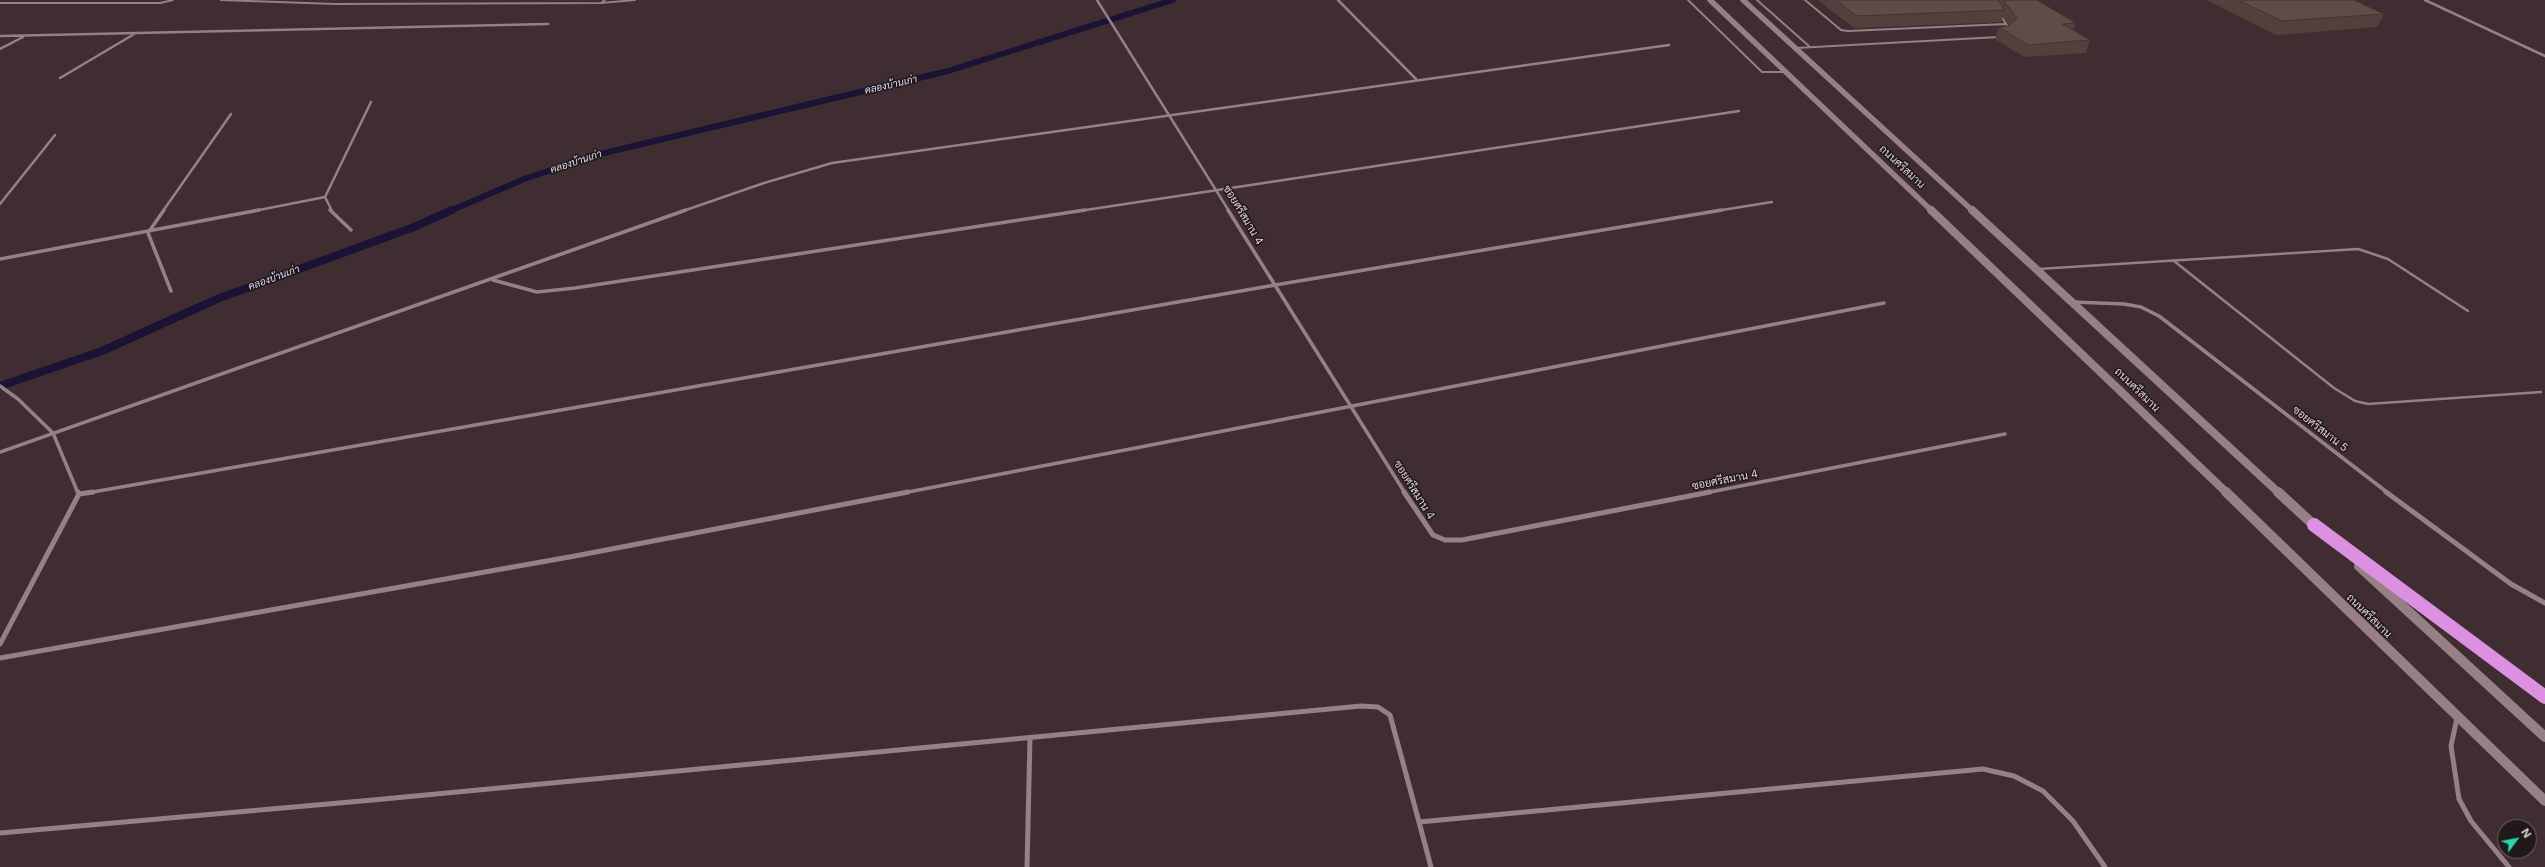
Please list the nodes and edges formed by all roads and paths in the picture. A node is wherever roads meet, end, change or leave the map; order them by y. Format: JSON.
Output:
{"nodes":[{"id":1,"x":174,"y":0,"type":"edge"},
{"id":2,"x":221,"y":0,"type":"edge"},
{"id":3,"x":341,"y":0,"type":"edge"},
{"id":4,"x":461,"y":0,"type":"edge"},
{"id":5,"x":605,"y":0,"type":"edge"},
{"id":6,"x":634,"y":0,"type":"edge"},
{"id":7,"x":1097,"y":0,"type":"edge"},
{"id":8,"x":1338,"y":0,"type":"edge"},
{"id":9,"x":1688,"y":0,"type":"edge"},
{"id":10,"x":1710,"y":0,"type":"edge"},
{"id":11,"x":1743,"y":0,"type":"edge"},
{"id":12,"x":1757,"y":0,"type":"edge"},
{"id":13,"x":1805,"y":0,"type":"edge"},
{"id":14,"x":2426,"y":0,"type":"edge"},
{"id":15,"x":0,"y":3,"type":"edge"},
{"id":16,"x":601,"y":3,"type":"junction"},
{"id":17,"x":335,"y":4,"type":"junction"},
{"id":18,"x":456,"y":4,"type":"junction"},
{"id":19,"x":1998,"y":13,"type":"edge"},
{"id":20,"x":548,"y":24,"type":"dead end"},
{"id":21,"x":2007,"y":24,"type":"junction"},
{"id":22,"x":136,"y":33,"type":"junction"},
{"id":23,"x":2007,"y":34,"type":"edge"},
{"id":24,"x":0,"y":36,"type":"edge"},
{"id":25,"x":25,"y":36,"type":"junction"},
{"id":26,"x":2003,"y":36,"type":"edge"},
{"id":27,"x":1669,"y":45,"type":"dead end"},
{"id":28,"x":1810,"y":47,"type":"junction"},
{"id":29,"x":1796,"y":48,"type":"junction"},
{"id":30,"x":0,"y":49,"type":"edge"},
{"id":31,"x":2545,"y":56,"type":"edge"},
{"id":32,"x":1786,"y":72,"type":"junction"},
{"id":33,"x":60,"y":78,"type":"dead end"},
{"id":34,"x":1416,"y":79,"type":"junction"},
{"id":35,"x":371,"y":102,"type":"dead end"},
{"id":36,"x":1739,"y":111,"type":"dead end"},
{"id":37,"x":231,"y":114,"type":"dead end"},
{"id":38,"x":1168,"y":115,"type":"junction"},
{"id":39,"x":55,"y":135,"type":"dead end"},
{"id":40,"x":1218,"y":192,"type":"junction"},
{"id":41,"x":324,"y":197,"type":"junction"},
{"id":42,"x":1772,"y":202,"type":"dead end"},
{"id":43,"x":0,"y":204,"type":"edge"},
{"id":44,"x":351,"y":230,"type":"dead end"},
{"id":45,"x":148,"y":233,"type":"junction"},
{"id":46,"x":0,"y":259,"type":"edge"},
{"id":47,"x":2174,"y":261,"type":"junction"},
{"id":48,"x":2036,"y":269,"type":"junction"},
{"id":49,"x":493,"y":280,"type":"junction"},
{"id":50,"x":1275,"y":285,"type":"junction"},
{"id":51,"x":171,"y":291,"type":"dead end"},
{"id":52,"x":2073,"y":302,"type":"junction"},
{"id":53,"x":1884,"y":304,"type":"dead end"},
{"id":54,"x":2468,"y":311,"type":"dead end"},
{"id":55,"x":0,"y":386,"type":"edge"},
{"id":56,"x":2541,"y":392,"type":"dead end"},
{"id":57,"x":1351,"y":406,"type":"junction"},
{"id":58,"x":53,"y":433,"type":"junction"},
{"id":59,"x":2005,"y":434,"type":"dead end"},
{"id":60,"x":0,"y":452,"type":"edge"},
{"id":61,"x":79,"y":494,"type":"junction"},
{"id":62,"x":2314,"y":525,"type":"junction"},
{"id":63,"x":2545,"y":603,"type":"edge"},
{"id":64,"x":0,"y":644,"type":"edge"},
{"id":65,"x":0,"y":658,"type":"edge"},
{"id":66,"x":2545,"y":697,"type":"edge"},
{"id":67,"x":2457,"y":717,"type":"junction"},
{"id":68,"x":2545,"y":737,"type":"edge"},
{"id":69,"x":1030,"y":738,"type":"junction"},
{"id":70,"x":2545,"y":801,"type":"edge"},
{"id":71,"x":1420,"y":822,"type":"junction"},
{"id":72,"x":0,"y":833,"type":"edge"},
{"id":73,"x":1027,"y":867,"type":"edge"},
{"id":74,"x":1431,"y":867,"type":"edge"},
{"id":75,"x":2105,"y":867,"type":"edge"},
{"id":76,"x":2509,"y":867,"type":"edge"}],
"edges":[{"from":1,"to":15,"type":"lane"},
{"from":2,"to":17,"type":"lane"},
{"from":3,"to":17,"type":"lane"},
{"from":4,"to":18,"type":"lane"},
{"from":5,"to":16,"type":"lane"},
{"from":6,"to":16,"type":"lane"},
{"from":7,"to":38,"type":"street","name":"ซอยศรีสมาน 4"},
{"from":8,"to":34,"type":"street"},
{"from":9,"to":32,"type":"lane"},
{"from":10,"to":32,"type":"main road","name":"ถนนศรีสมาน"},
{"from":11,"to":29,"type":"main road","name":"ถนนศรีสมาน"},
{"from":12,"to":28,"type":"lane"},
{"from":13,"to":21,"type":"lane"},
{"from":14,"to":31,"type":"street"},
{"from":16,"to":18,"type":"lane"},
{"from":17,"to":18,"type":"lane"},
{"from":19,"to":21,"type":"lane"},
{"from":20,"to":22,"type":"street"},
{"from":21,"to":23,"type":"lane"},
{"from":22,"to":25,"type":"street"},
{"from":22,"to":33,"type":"street"},
{"from":24,"to":25,"type":"street"},
{"from":25,"to":30,"type":"street"},
{"from":26,"to":28,"type":"lane"},
{"from":27,"to":34,"type":"street"},
{"from":28,"to":29,"type":"lane"},
{"from":29,"to":48,"type":"main road","name":"ถนนศรีสมาน"},
{"from":32,"to":67,"type":"main road","name":"ถนนศรีสมาน"},
{"from":34,"to":38,"type":"street"},
{"from":35,"to":41,"type":"street"},
{"from":36,"to":40,"type":"street"},
{"from":37,"to":45,"type":"street"},
{"from":38,"to":40,"type":"street","name":"ซอยศรีสมาน 4"},
{"from":38,"to":49,"type":"street"},
{"from":39,"to":43,"type":"street"},
{"from":40,"to":49,"type":"street"},
{"from":40,"to":50,"type":"street","name":"ซอยศรีสมาน 4"},
{"from":41,"to":44,"type":"street"},
{"from":41,"to":45,"type":"street"},
{"from":42,"to":50,"type":"street"},
{"from":45,"to":46,"type":"street"},
{"from":45,"to":51,"type":"street"},
{"from":47,"to":48,"type":"lane"},
{"from":47,"to":54,"type":"lane"},
{"from":47,"to":56,"type":"lane"},
{"from":48,"to":52,"type":"main road","name":"ถนนศรีสมาน"},
{"from":49,"to":58,"type":"street"},
{"from":50,"to":57,"type":"street","name":"ซอยศรีสมาน 4"},
{"from":50,"to":61,"type":"street"},
{"from":52,"to":62,"type":"main road","name":"ถนนศรีสมาน"},
{"from":52,"to":63,"type":"street","name":"ซอยศรีสมาน 5"},
{"from":53,"to":57,"type":"street"},
{"from":55,"to":58,"type":"street"},
{"from":57,"to":59,"type":"street","name":"ซอยศรีสมาน 4"},
{"from":57,"to":65,"type":"street"},
{"from":58,"to":60,"type":"street"},
{"from":58,"to":61,"type":"street"},
{"from":61,"to":64,"type":"street"},
{"from":62,"to":66,"type":"highway"},
{"from":62,"to":68,"type":"main road","name":"ถนนศรีสมาน"},
{"from":67,"to":70,"type":"main road","name":"ถนนศรีสมาน"},
{"from":67,"to":76,"type":"street"},
{"from":69,"to":71,"type":"street"},
{"from":69,"to":72,"type":"street"},
{"from":69,"to":73,"type":"street"},
{"from":71,"to":74,"type":"street"},
{"from":71,"to":75,"type":"street"}]}
